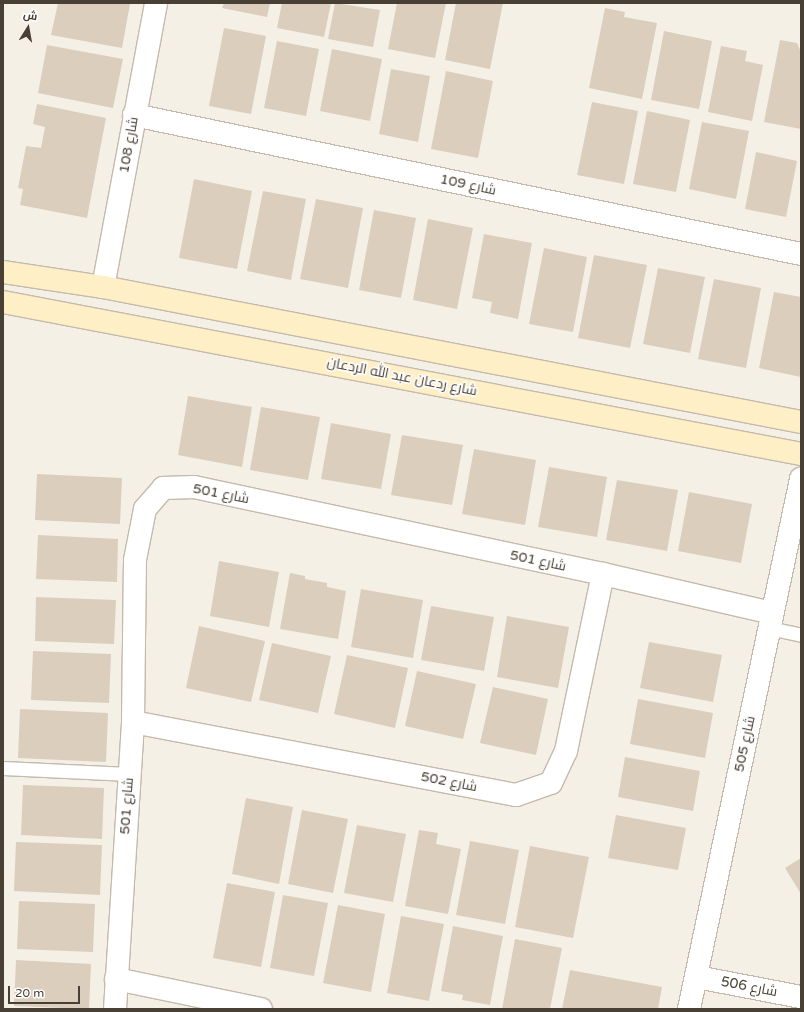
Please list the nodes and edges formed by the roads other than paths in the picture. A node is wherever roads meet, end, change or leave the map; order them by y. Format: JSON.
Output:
{"nodes":[{"id":1,"x":156,"y":3,"type":"edge"},
{"id":2,"x":134,"y":115,"type":"junction"},
{"id":3,"x":801,"y":254,"type":"edge"},
{"id":4,"x":3,"y":272,"type":"edge"},
{"id":5,"x":104,"y":287,"type":"junction"},
{"id":6,"x":3,"y":302,"type":"edge"},
{"id":7,"x":518,"y":368,"type":"junction"},
{"id":8,"x":512,"y":398,"type":"junction"},
{"id":9,"x":801,"y":422,"type":"edge"},
{"id":10,"x":801,"y":454,"type":"edge"},
{"id":11,"x":801,"y":479,"type":"edge"},
{"id":12,"x":603,"y":574,"type":"junction"},
{"id":13,"x":770,"y":621,"type":"junction"},
{"id":14,"x":801,"y":635,"type":"edge"},
{"id":15,"x":133,"y":722,"type":"junction"},
{"id":16,"x":3,"y":768,"type":"edge"},
{"id":17,"x":130,"y":774,"type":"junction"},
{"id":18,"x":697,"y":977,"type":"junction"},
{"id":19,"x":116,"y":979,"type":"junction"},
{"id":20,"x":801,"y":996,"type":"edge"},
{"id":21,"x":115,"y":1009,"type":"edge"},
{"id":22,"x":261,"y":1009,"type":"edge"},
{"id":23,"x":689,"y":1009,"type":"edge"}],
"edges":[{"from":1,"to":2,"type":"street","name":"شارع 108"},
{"from":2,"to":3,"type":"street","name":"شارع 109"},
{"from":2,"to":5,"type":"street","name":"شارع 108"},
{"from":4,"to":5,"type":"street"},
{"from":5,"to":7,"type":"street"},
{"from":6,"to":8,"type":"street","name":"شارع ردعان عبد الله الردعان"},
{"from":7,"to":8,"type":"street"},
{"from":7,"to":9,"type":"street"},
{"from":8,"to":10,"type":"street","name":"شارع ردعان عبد الله الردعان"},
{"from":11,"to":13,"type":"street","name":"شارع 505"},
{"from":12,"to":13,"type":"street","name":"شارع 501"},
{"from":12,"to":15,"type":"street","name":"شارع 502"},
{"from":12,"to":15,"type":"street","name":"شارع 501"},
{"from":13,"to":14,"type":"lane"},
{"from":13,"to":18,"type":"street","name":"شارع 505"},
{"from":15,"to":17,"type":"street","name":"شارع 501"},
{"from":16,"to":17,"type":"lane"},
{"from":17,"to":19,"type":"street","name":"شارع 501"},
{"from":18,"to":20,"type":"street","name":"شارع 506"},
{"from":18,"to":23,"type":"street","name":"شارع 505"},
{"from":19,"to":21,"type":"street","name":"شارع 501"},
{"from":19,"to":22,"type":"street"}]}
